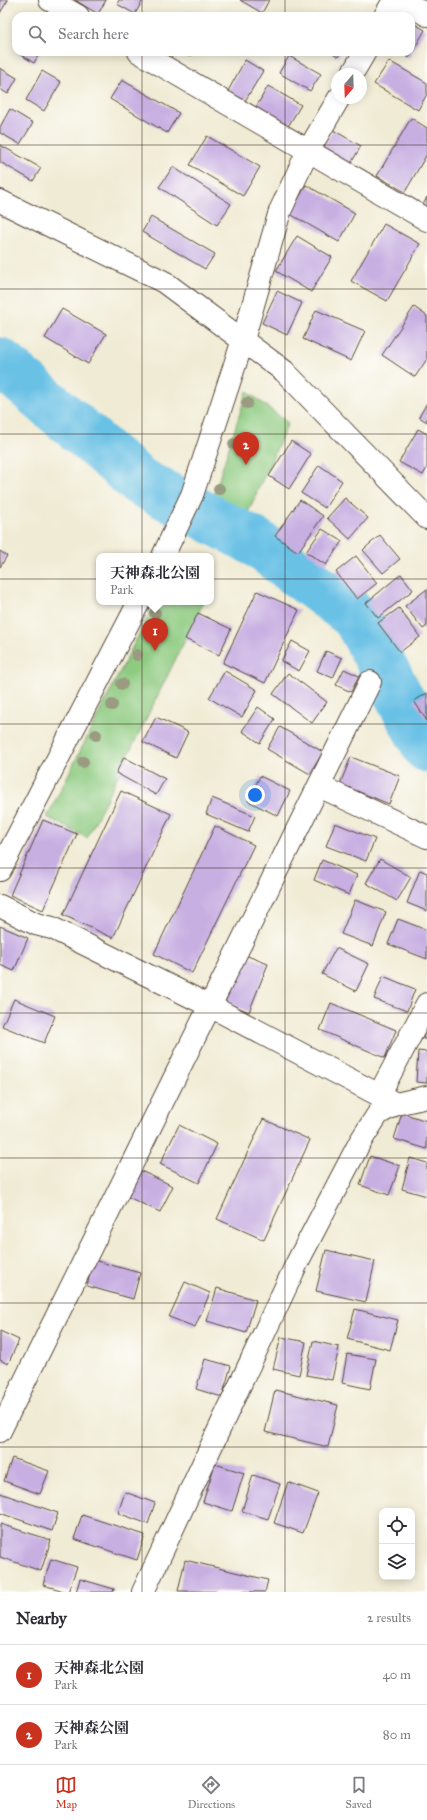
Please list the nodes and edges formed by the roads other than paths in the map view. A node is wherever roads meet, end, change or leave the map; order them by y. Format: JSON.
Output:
{"nodes":[{"id":1,"x":50,"y":0,"type":"edge"},
{"id":2,"x":394,"y":0,"type":"edge"},
{"id":3,"x":402,"y":0,"type":"edge"},
{"id":4,"x":71,"y":12,"type":"edge"},
{"id":5,"x":387,"y":12,"type":"edge"},
{"id":6,"x":427,"y":15,"type":"edge"},
{"id":7,"x":146,"y":56,"type":"edge"},
{"id":8,"x":363,"y":56,"type":"edge"},
{"id":9,"x":356,"y":68,"type":"edge"},
{"id":10,"x":335,"y":104,"type":"edge"},
{"id":11,"x":308,"y":151,"type":"junction"},
{"id":12,"x":0,"y":201,"type":"edge"},
{"id":13,"x":427,"y":220,"type":"edge"},
{"id":14,"x":243,"y":340,"type":"junction"},
{"id":15,"x":427,"y":518,"type":"edge"},
{"id":16,"x":165,"y":553,"type":"edge"},
{"id":17,"x":137,"y":605,"type":"edge"},
{"id":18,"x":370,"y":682,"type":"dead end"},
{"id":19,"x":319,"y":786,"type":"junction"},
{"id":20,"x":427,"y":837,"type":"edge"},
{"id":21,"x":0,"y":870,"type":"edge"},
{"id":22,"x":0,"y":906,"type":"edge"},
{"id":23,"x":427,"y":1004,"type":"edge"},
{"id":24,"x":210,"y":1006,"type":"junction"},
{"id":25,"x":427,"y":1097,"type":"edge"},
{"id":26,"x":388,"y":1099,"type":"junction"},
{"id":27,"x":0,"y":1431,"type":"edge"},
{"id":28,"x":144,"y":1592,"type":"edge"}],
"edges":[{"from":1,"to":4,"type":"street"},
{"from":2,"to":5,"type":"street"},
{"from":3,"to":6,"type":"street"},
{"from":7,"to":11,"type":"street"},
{"from":8,"to":9,"type":"street"},
{"from":10,"to":11,"type":"street"},
{"from":11,"to":13,"type":"street"},
{"from":11,"to":14,"type":"street"},
{"from":12,"to":14,"type":"street"},
{"from":14,"to":15,"type":"street"},
{"from":14,"to":16,"type":"street"},
{"from":17,"to":21,"type":"street"},
{"from":18,"to":19,"type":"street"},
{"from":19,"to":20,"type":"street"},
{"from":19,"to":24,"type":"street"},
{"from":22,"to":24,"type":"street"},
{"from":23,"to":26,"type":"street"},
{"from":24,"to":26,"type":"street"},
{"from":24,"to":27,"type":"street"},
{"from":25,"to":26,"type":"street"},
{"from":26,"to":28,"type":"street"}]}
